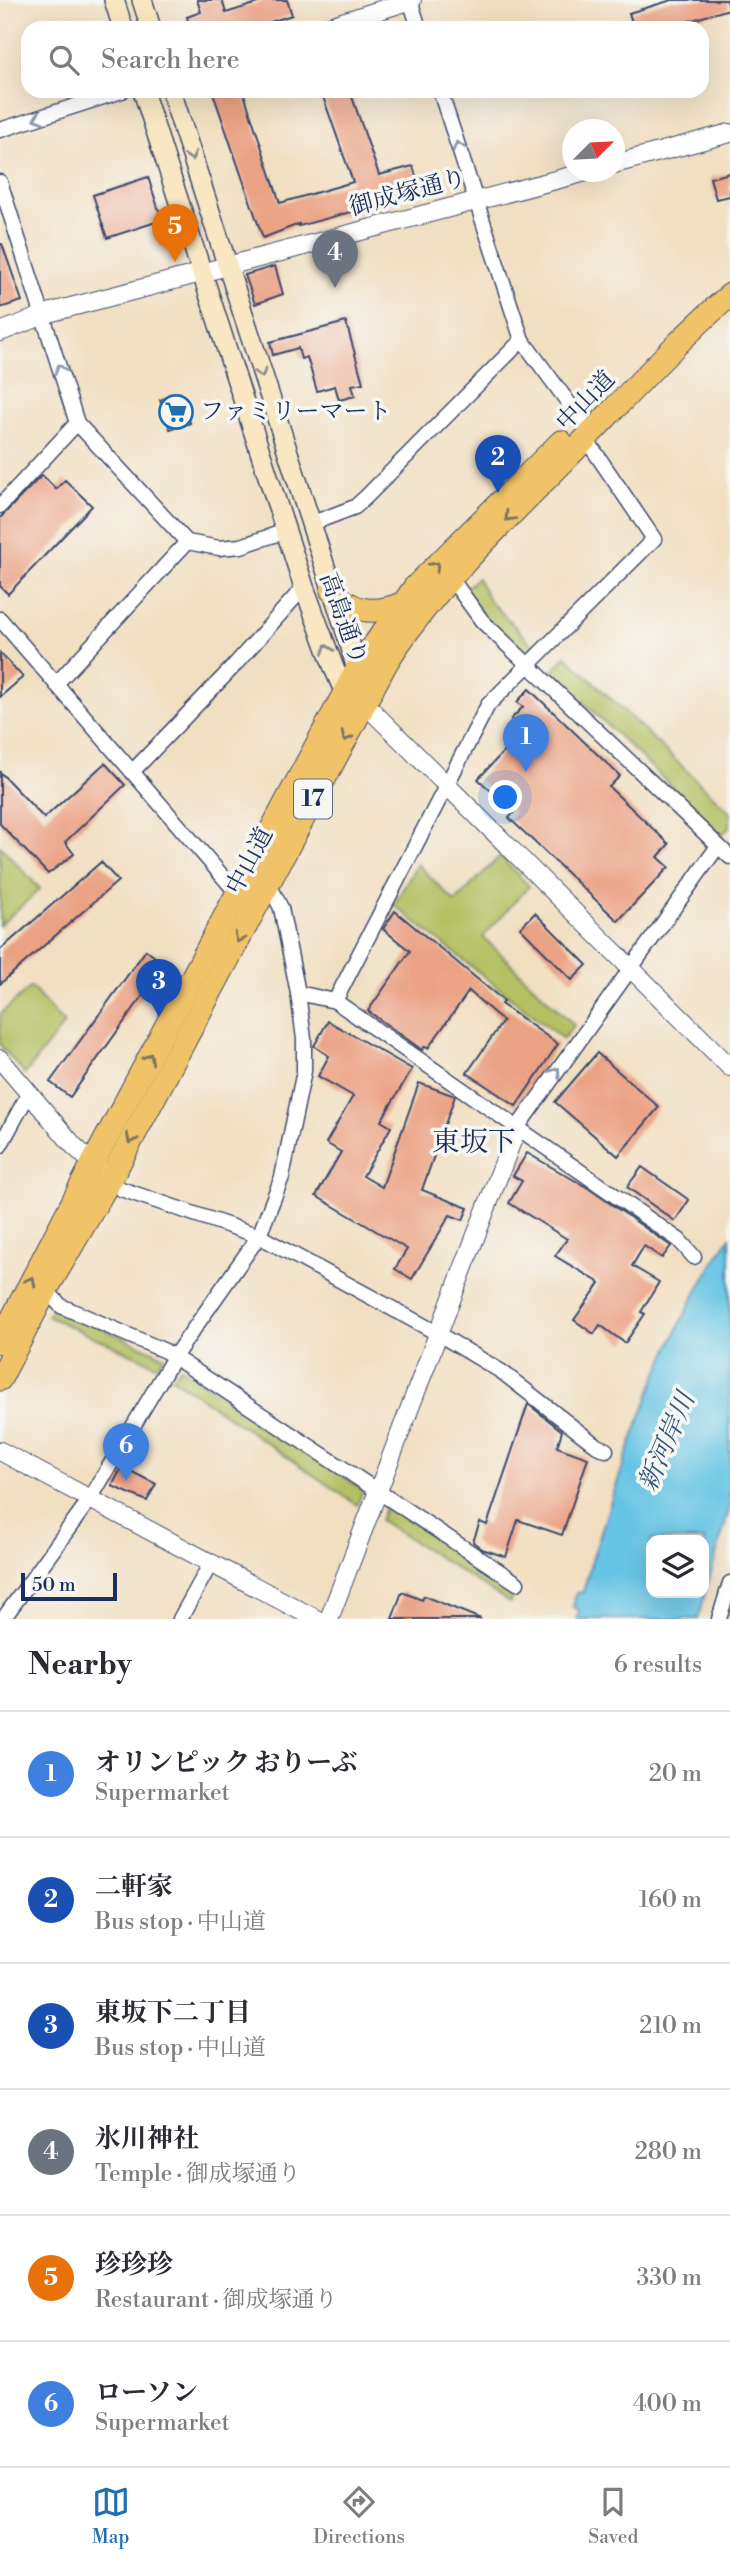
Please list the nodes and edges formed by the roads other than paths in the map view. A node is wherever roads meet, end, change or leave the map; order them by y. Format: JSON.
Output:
{"nodes":[{"id":1,"x":114,"y":0,"type":"edge"},
{"id":2,"x":142,"y":0,"type":"edge"},
{"id":3,"x":411,"y":0,"type":"edge"},
{"id":4,"x":121,"y":21,"type":"edge"},
{"id":5,"x":149,"y":21,"type":"edge"},
{"id":6,"x":345,"y":21,"type":"edge"},
{"id":7,"x":417,"y":21,"type":"edge"},
{"id":8,"x":100,"y":98,"type":"edge"},
{"id":9,"x":145,"y":98,"type":"edge"},
{"id":10,"x":173,"y":98,"type":"edge"},
{"id":11,"x":442,"y":98,"type":"edge"},
{"id":12,"x":0,"y":130,"type":"edge"},
{"id":13,"x":730,"y":134,"type":"edge"},
{"id":14,"x":625,"y":161,"type":"edge"},
{"id":15,"x":562,"y":178,"type":"edge"},
{"id":16,"x":0,"y":182,"type":"edge"},
{"id":17,"x":476,"y":201,"type":"junction"},
{"id":18,"x":226,"y":265,"type":"junction"},
{"id":19,"x":201,"y":272,"type":"junction"},
{"id":20,"x":730,"y":275,"type":"edge"},
{"id":21,"x":730,"y":295,"type":"edge"},
{"id":22,"x":43,"y":315,"type":"junction"},
{"id":23,"x":0,"y":332,"type":"edge"},
{"id":24,"x":522,"y":340,"type":"junction"},
{"id":25,"x":77,"y":423,"type":"junction"},
{"id":26,"x":584,"y":430,"type":"junction"},
{"id":27,"x":0,"y":506,"type":"edge"},
{"id":28,"x":310,"y":524,"type":"junction"},
{"id":29,"x":286,"y":531,"type":"junction"},
{"id":30,"x":187,"y":542,"type":"junction"},
{"id":31,"x":450,"y":577,"type":"junction"},
{"id":32,"x":304,"y":587,"type":"junction"},
{"id":33,"x":332,"y":590,"type":"junction"},
{"id":34,"x":401,"y":604,"type":"junction"},
{"id":35,"x":0,"y":619,"type":"edge"},
{"id":36,"x":526,"y":665,"type":"junction"},
{"id":37,"x":358,"y":668,"type":"junction"},
{"id":38,"x":56,"y":684,"type":"junction"},
{"id":39,"x":344,"y":691,"type":"junction"},
{"id":40,"x":364,"y":703,"type":"junction"},
{"id":41,"x":132,"y":772,"type":"junction"},
{"id":42,"x":447,"y":784,"type":"junction"},
{"id":43,"x":718,"y":846,"type":"junction"},
{"id":44,"x":730,"y":857,"type":"edge"},
{"id":45,"x":268,"y":882,"type":"junction"},
{"id":46,"x":237,"y":893,"type":"junction"},
{"id":47,"x":631,"y":968,"type":"junction"},
{"id":48,"x":298,"y":993,"type":"junction"},
{"id":49,"x":335,"y":1001,"type":"junction"},
{"id":50,"x":0,"y":1059,"type":"edge"},
{"id":51,"x":730,"y":1067,"type":"edge"},
{"id":52,"x":29,"y":1093,"type":"junction"},
{"id":53,"x":517,"y":1128,"type":"junction"},
{"id":54,"x":0,"y":1146,"type":"edge"},
{"id":55,"x":93,"y":1163,"type":"junction"},
{"id":56,"x":110,"y":1180,"type":"junction"},
{"id":57,"x":259,"y":1236,"type":"junction"},
{"id":58,"x":694,"y":1257,"type":"dead end"},
{"id":59,"x":46,"y":1290,"type":"junction"},
{"id":60,"x":437,"y":1333,"type":"junction"},
{"id":61,"x":0,"y":1342,"type":"edge"},
{"id":62,"x":174,"y":1357,"type":"junction"},
{"id":63,"x":0,"y":1379,"type":"edge"},
{"id":64,"x":606,"y":1450,"type":"dead end"},
{"id":65,"x":0,"y":1451,"type":"edge"},
{"id":66,"x":377,"y":1492,"type":"junction"},
{"id":67,"x":90,"y":1499,"type":"junction"},
{"id":68,"x":211,"y":1563,"type":"junction"},
{"id":69,"x":517,"y":1583,"type":"dead end"},
{"id":70,"x":730,"y":1583,"type":"edge"},
{"id":71,"x":3,"y":1619,"type":"edge"},
{"id":72,"x":180,"y":1619,"type":"edge"},
{"id":73,"x":316,"y":1619,"type":"edge"},
{"id":74,"x":329,"y":1619,"type":"edge"},
{"id":75,"x":719,"y":1619,"type":"edge"}],
"edges":[{"from":1,"to":4,"type":"main road"},
{"from":2,"to":5,"type":"main road"},
{"from":3,"to":6,"type":"street"},
{"from":3,"to":7,"type":"street"},
{"from":8,"to":12,"type":"street","one_way":true},
{"from":9,"to":19,"type":"main road","name":"高島通り"},
{"from":10,"to":18,"type":"main road","name":"高島通り","one_way":true},
{"from":17,"to":11,"type":"street","one_way":true},
{"from":13,"to":14,"type":"street"},
{"from":15,"to":17,"type":"street","name":"御成塚通り"},
{"from":16,"to":22,"type":"street"},
{"from":17,"to":18,"type":"street","name":"御成塚通り"},
{"from":17,"to":24,"type":"street"},
{"from":18,"to":19,"type":"street","name":"御成塚通り"},
{"from":18,"to":28,"type":"main road","name":"高島通り","one_way":true},
{"from":19,"to":22,"type":"street","name":"御成塚通り"},
{"from":19,"to":29,"type":"main road","name":"高島通り"},
{"from":20,"to":26,"type":"highway","name":"中山道","number":"17"},
{"from":21,"to":26,"type":"highway","name":"中山道","number":"17"},
{"from":22,"to":23,"type":"street","name":"御成塚通り"},
{"from":25,"to":22,"type":"street","one_way":true},
{"from":24,"to":26,"type":"street"},
{"from":24,"to":28,"type":"street"},
{"from":25,"to":27,"type":"street"},
{"from":25,"to":30,"type":"street"},
{"from":26,"to":31,"type":"highway","name":"中山道","number":"17","one_way":true},
{"from":34,"to":26,"type":"highway","name":"中山道","number":"17","one_way":true},
{"from":26,"to":36,"type":"street"},
{"from":28,"to":33,"type":"main road","name":"高島通り"},
{"from":29,"to":30,"type":"street"},
{"from":29,"to":32,"type":"main road","name":"高島通り"},
{"from":30,"to":38,"type":"street"},
{"from":31,"to":36,"type":"street"},
{"from":31,"to":40,"type":"highway","name":"中山道","number":"17"},
{"from":39,"to":32,"type":"main road","name":"高島通り","one_way":true},
{"from":32,"to":41,"type":"street"},
{"from":33,"to":34,"type":"highway"},
{"from":33,"to":37,"type":"main road","name":"高島通り"},
{"from":34,"to":37,"type":"highway","name":"中山道","number":"17"},
{"from":35,"to":38,"type":"street"},
{"from":36,"to":42,"type":"street"},
{"from":36,"to":43,"type":"street"},
{"from":37,"to":39,"type":"highway","name":"中山道","number":"17"},
{"from":37,"to":40,"type":"main road","name":"高島通り"},
{"from":38,"to":41,"type":"street"},
{"from":39,"to":40,"type":"main road","name":"高島通り"},
{"from":39,"to":46,"type":"highway","name":"中山道","number":"17"},
{"from":40,"to":42,"type":"street"},
{"from":40,"to":45,"type":"highway","name":"中山道","number":"17","one_way":true},
{"from":41,"to":46,"type":"street"},
{"from":42,"to":47,"type":"street"},
{"from":42,"to":49,"type":"street"},
{"from":43,"to":44,"type":"street"},
{"from":43,"to":47,"type":"street"},
{"from":45,"to":48,"type":"street"},
{"from":45,"to":56,"type":"highway","name":"中山道","number":"17","one_way":true},
{"from":55,"to":46,"type":"highway","name":"中山道","number":"17","one_way":true},
{"from":47,"to":51,"type":"street"},
{"from":53,"to":47,"type":"street","one_way":true},
{"from":48,"to":49,"type":"street"},
{"from":48,"to":57,"type":"street"},
{"from":49,"to":53,"type":"street"},
{"from":50,"to":52,"type":"street"},
{"from":52,"to":54,"type":"street"},
{"from":52,"to":55,"type":"street"},
{"from":53,"to":58,"type":"street"},
{"from":53,"to":60,"type":"street"},
{"from":55,"to":56,"type":"street"},
{"from":61,"to":55,"type":"highway","name":"中山道","number":"17","one_way":true},
{"from":56,"to":57,"type":"street"},
{"from":56,"to":59,"type":"highway","name":"中山道","number":"17"},
{"from":57,"to":60,"type":"street"},
{"from":57,"to":62,"type":"street"},
{"from":59,"to":62,"type":"street"},
{"from":59,"to":63,"type":"highway","name":"中山道","number":"17"},
{"from":60,"to":64,"type":"street"},
{"from":60,"to":66,"type":"street"},
{"from":62,"to":66,"type":"street"},
{"from":62,"to":67,"type":"street"},
{"from":65,"to":67,"type":"street"},
{"from":66,"to":69,"type":"street"},
{"from":66,"to":74,"type":"street"},
{"from":67,"to":68,"type":"street"},
{"from":67,"to":71,"type":"street"},
{"from":68,"to":72,"type":"street"},
{"from":68,"to":73,"type":"street"},
{"from":70,"to":75,"type":"street"}]}
